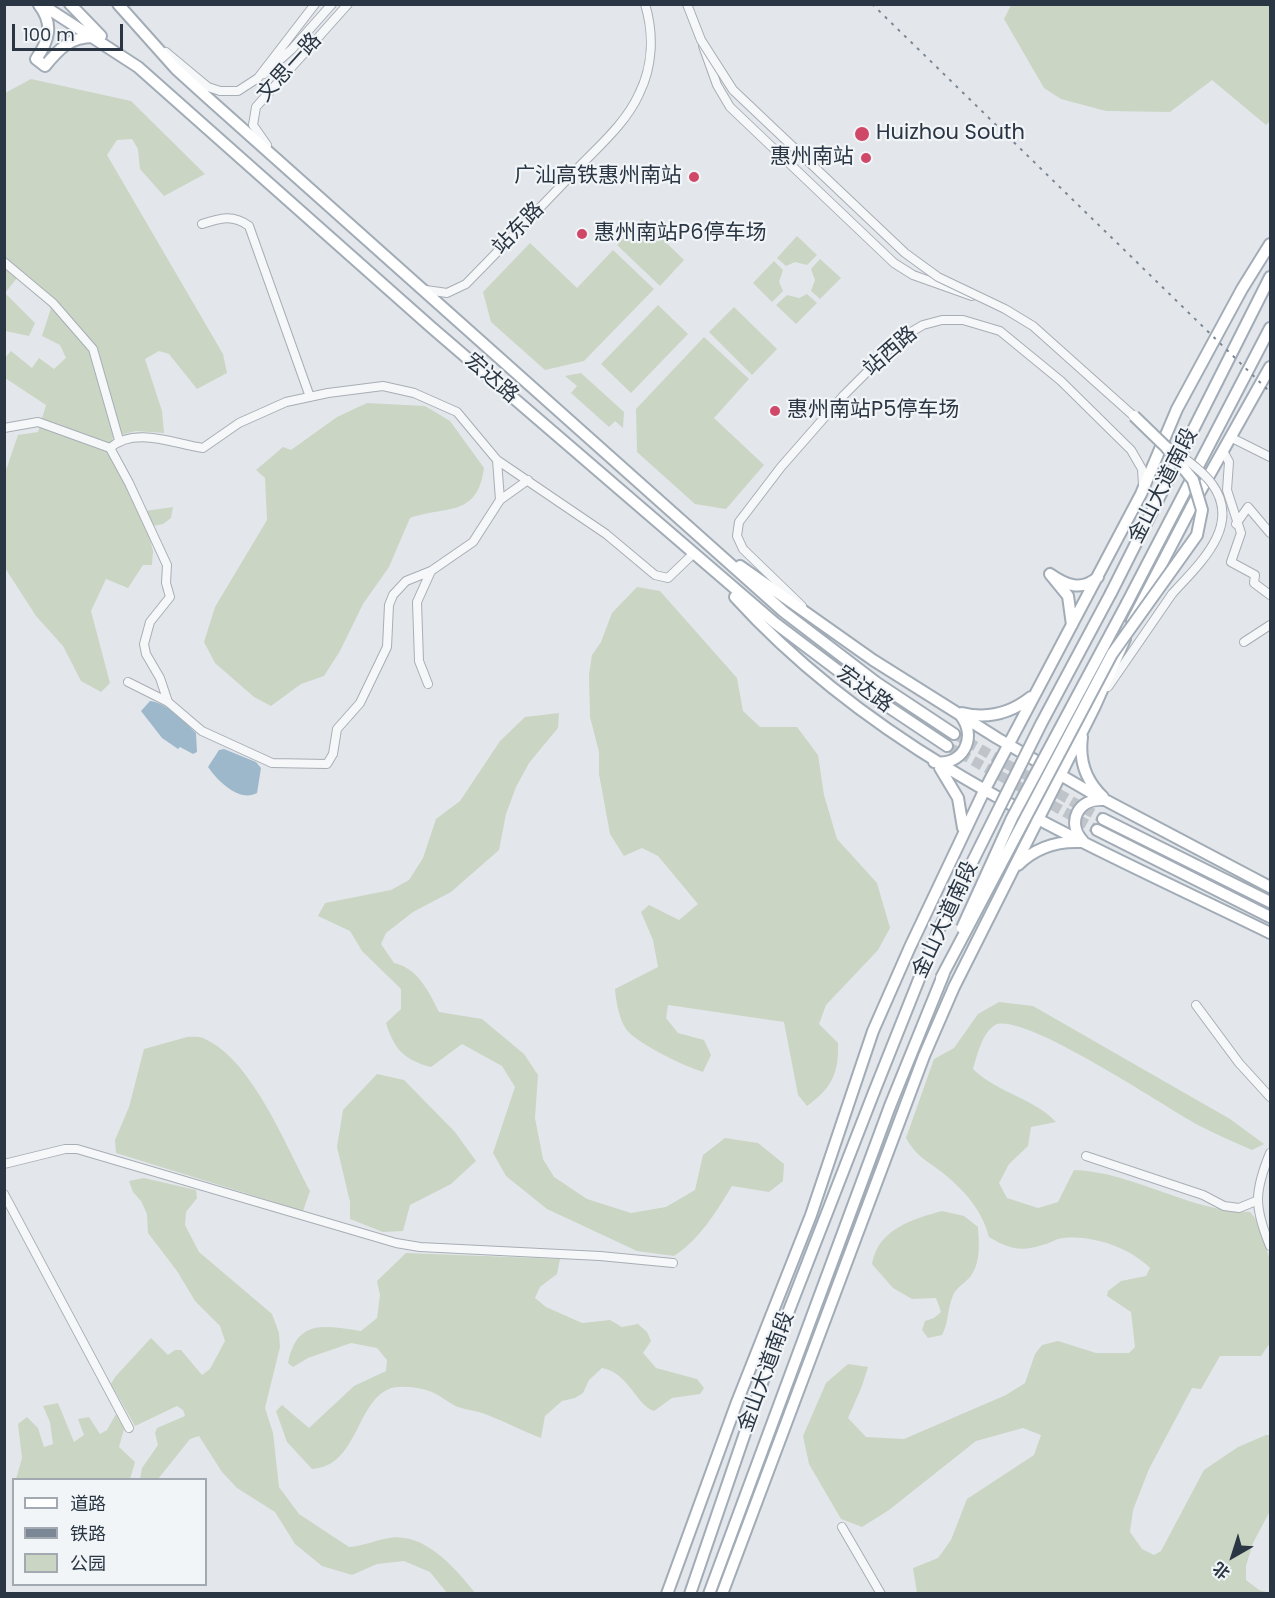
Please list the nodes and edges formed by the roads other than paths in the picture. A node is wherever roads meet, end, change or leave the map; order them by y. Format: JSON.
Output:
{"nodes":[{"id":1,"x":40,"y":4,"type":"edge"},
{"id":2,"x":70,"y":4,"type":"edge"},
{"id":3,"x":112,"y":4,"type":"edge"},
{"id":4,"x":315,"y":4,"type":"edge"},
{"id":5,"x":332,"y":4,"type":"edge"},
{"id":6,"x":348,"y":4,"type":"edge"},
{"id":7,"x":645,"y":4,"type":"edge"},
{"id":8,"x":687,"y":4,"type":"edge"},
{"id":9,"x":121,"y":7,"type":"edge"},
{"id":10,"x":139,"y":28,"type":"junction"},
{"id":11,"x":93,"y":37,"type":"junction"},
{"id":12,"x":148,"y":38,"type":"junction"},
{"id":13,"x":701,"y":40,"type":"junction"},
{"id":14,"x":116,"y":51,"type":"junction"},
{"id":15,"x":258,"y":78,"type":"junction"},
{"id":16,"x":283,"y":165,"type":"junction"},
{"id":17,"x":202,"y":224,"type":"dead end"},
{"id":18,"x":1270,"y":244,"type":"edge"},
{"id":19,"x":4,"y":262,"type":"edge"},
{"id":20,"x":1270,"y":277,"type":"edge"},
{"id":21,"x":417,"y":285,"type":"junction"},
{"id":22,"x":979,"y":298,"type":"junction"},
{"id":23,"x":1270,"y":328,"type":"edge"},
{"id":24,"x":1270,"y":366,"type":"edge"},
{"id":25,"x":310,"y":397,"type":"junction"},
{"id":26,"x":1134,"y":416,"type":"junction"},
{"id":27,"x":4,"y":428,"type":"edge"},
{"id":28,"x":1232,"y":438,"type":"junction"},
{"id":29,"x":119,"y":440,"type":"junction"},
{"id":30,"x":110,"y":448,"type":"junction"},
{"id":31,"x":1224,"y":453,"type":"junction"},
{"id":32,"x":1270,"y":457,"type":"edge"},
{"id":33,"x":497,"y":460,"type":"junction"},
{"id":34,"x":528,"y":480,"type":"junction"},
{"id":35,"x":1141,"y":494,"type":"junction"},
{"id":36,"x":500,"y":500,"type":"junction"},
{"id":37,"x":1236,"y":524,"type":"junction"},
{"id":38,"x":1270,"y":532,"type":"edge"},
{"id":39,"x":718,"y":553,"type":"junction"},
{"id":40,"x":693,"y":554,"type":"junction"},
{"id":41,"x":706,"y":566,"type":"junction"},
{"id":42,"x":431,"y":571,"type":"junction"},
{"id":43,"x":1100,"y":574,"type":"junction"},
{"id":44,"x":1270,"y":595,"type":"edge"},
{"id":45,"x":807,"y":612,"type":"junction"},
{"id":46,"x":1270,"y":625,"type":"edge"},
{"id":47,"x":1072,"y":627,"type":"junction"},
{"id":48,"x":1244,"y":642,"type":"dead end"},
{"id":49,"x":128,"y":682,"type":"dead end"},
{"id":50,"x":428,"y":684,"type":"dead end"},
{"id":51,"x":1036,"y":693,"type":"junction"},
{"id":52,"x":168,"y":702,"type":"junction"},
{"id":53,"x":1095,"y":706,"type":"junction"},
{"id":54,"x":955,"y":712,"type":"junction"},
{"id":55,"x":1084,"y":728,"type":"junction"},
{"id":56,"x":954,"y":734,"type":"tunnel mouth"},
{"id":57,"x":1009,"y":745,"type":"junction"},
{"id":58,"x":947,"y":746,"type":"tunnel mouth"},
{"id":59,"x":930,"y":759,"type":"junction"},
{"id":60,"x":1060,"y":775,"type":"junction"},
{"id":61,"x":984,"y":791,"type":"junction"},
{"id":62,"x":1109,"y":802,"type":"junction"},
{"id":63,"x":1039,"y":819,"type":"junction"},
{"id":64,"x":1103,"y":819,"type":"tunnel mouth"},
{"id":65,"x":1097,"y":830,"type":"tunnel mouth"},
{"id":66,"x":963,"y":831,"type":"junction"},
{"id":67,"x":1086,"y":843,"type":"junction"},
{"id":68,"x":1009,"y":877,"type":"junction"},
{"id":69,"x":1270,"y":887,"type":"edge"},
{"id":70,"x":1270,"y":902,"type":"edge"},
{"id":71,"x":1270,"y":916,"type":"edge"},
{"id":72,"x":1270,"y":933,"type":"edge"},
{"id":73,"x":941,"y":978,"type":"junction"},
{"id":74,"x":1196,"y":1005,"type":"dead end"},
{"id":75,"x":1270,"y":1097,"type":"edge"},
{"id":76,"x":1270,"y":1153,"type":"edge"},
{"id":77,"x":1086,"y":1156,"type":"dead end"},
{"id":78,"x":4,"y":1164,"type":"edge"},
{"id":79,"x":4,"y":1194,"type":"edge"},
{"id":80,"x":1256,"y":1201,"type":"junction"},
{"id":81,"x":811,"y":1215,"type":"junction"},
{"id":82,"x":853,"y":1242,"type":"junction"},
{"id":83,"x":1270,"y":1246,"type":"edge"},
{"id":84,"x":673,"y":1263,"type":"dead end"},
{"id":85,"x":786,"y":1318,"type":"junction"},
{"id":86,"x":808,"y":1328,"type":"junction"},
{"id":87,"x":129,"y":1428,"type":"dead end"},
{"id":88,"x":842,"y":1527,"type":"dead end"},
{"id":89,"x":667,"y":1593,"type":"edge"},
{"id":90,"x":690,"y":1593,"type":"edge"},
{"id":91,"x":709,"y":1593,"type":"edge"},
{"id":92,"x":722,"y":1593,"type":"edge"},
{"id":93,"x":880,"y":1593,"type":"edge"}],
"edges":[{"from":1,"to":11,"type":"main road","name":"宏达路"},
{"from":1,"to":11,"type":"main road"},
{"from":2,"to":14,"type":"main road"},
{"from":3,"to":10,"type":"main road"},
{"from":4,"to":15,"type":"street","name":"文思一路"},
{"from":5,"to":15,"type":"street"},
{"from":6,"to":16,"type":"street","name":"文思一路"},
{"from":7,"to":21,"type":"street","name":"站东路"},
{"from":8,"to":13,"type":"street","bridge":true},
{"from":9,"to":10,"type":"main road","name":"宏达路"},
{"from":10,"to":12,"type":"main road","name":"宏达路"},
{"from":11,"to":14,"type":"main road","name":"宏达路"},
{"from":12,"to":15,"type":"street","name":"文思一路"},
{"from":12,"to":16,"type":"main road","name":"宏达路"},
{"from":13,"to":22,"type":"street","bridge":true},
{"from":13,"to":22,"type":"street","bridge":true},
{"from":14,"to":40,"type":"main road","name":"宏达路"},
{"from":16,"to":21,"type":"main road","name":"宏达路"},
{"from":17,"to":25,"type":"street"},
{"from":18,"to":35,"type":"main road"},
{"from":19,"to":29,"type":"street"},
{"from":20,"to":85,"type":"main road","name":"金山大道南段","bridge":true},
{"from":21,"to":39,"type":"main road","name":"宏达路"},
{"from":22,"to":26,"type":"street","bridge":true},
{"from":23,"to":73,"type":"main road","name":"金山大道南段","bridge":true},
{"from":24,"to":28,"type":"main road"},
{"from":25,"to":29,"type":"street"},
{"from":25,"to":33,"type":"street"},
{"from":26,"to":53,"type":"street","bridge":true},
{"from":26,"to":73,"type":"main road","bridge":true},
{"from":27,"to":30,"type":"street"},
{"from":28,"to":31,"type":"main road"},
{"from":28,"to":32,"type":"street"},
{"from":29,"to":30,"type":"street"},
{"from":30,"to":52,"type":"street"},
{"from":31,"to":37,"type":"street"},
{"from":31,"to":53,"type":"main road"},
{"from":33,"to":34,"type":"street"},
{"from":33,"to":36,"type":"street"},
{"from":34,"to":36,"type":"street"},
{"from":34,"to":40,"type":"street"},
{"from":35,"to":43,"type":"main road"},
{"from":35,"to":45,"type":"street","name":"站西路"},
{"from":36,"to":42,"type":"street"},
{"from":37,"to":38,"type":"street"},
{"from":37,"to":44,"type":"street"},
{"from":39,"to":45,"type":"main road"},
{"from":39,"to":56,"type":"main road","name":"宏达路"},
{"from":40,"to":41,"type":"main road","name":"宏达路"},
{"from":41,"to":58,"type":"main road","name":"宏达路"},
{"from":41,"to":59,"type":"main road"},
{"from":42,"to":50,"type":"street"},
{"from":42,"to":52,"type":"street"},
{"from":43,"to":47,"type":"main road"},
{"from":43,"to":47,"type":"main road"},
{"from":45,"to":54,"type":"main road"},
{"from":46,"to":48,"type":"street"},
{"from":47,"to":51,"type":"main road"},
{"from":49,"to":52,"type":"street"},
{"from":51,"to":54,"type":"main road"},
{"from":51,"to":57,"type":"main road"},
{"from":53,"to":55,"type":"main road"},
{"from":54,"to":57,"type":"main road"},
{"from":54,"to":59,"type":"main road"},
{"from":55,"to":60,"type":"main road"},
{"from":55,"to":62,"type":"main road"},
{"from":57,"to":60,"type":"main road"},
{"from":57,"to":61,"type":"main road"},
{"from":59,"to":61,"type":"main road"},
{"from":59,"to":66,"type":"main road"},
{"from":60,"to":62,"type":"main road"},
{"from":60,"to":63,"type":"main road"},
{"from":61,"to":63,"type":"main road"},
{"from":61,"to":66,"type":"main road"},
{"from":62,"to":67,"type":"main road"},
{"from":62,"to":69,"type":"main road"},
{"from":63,"to":67,"type":"main road"},
{"from":63,"to":68,"type":"main road"},
{"from":64,"to":70,"type":"main road"},
{"from":65,"to":71,"type":"main road"},
{"from":66,"to":81,"type":"main road"},
{"from":67,"to":68,"type":"main road"},
{"from":67,"to":72,"type":"main road"},
{"from":68,"to":82,"type":"main road"},
{"from":73,"to":86,"type":"main road","name":"金山大道南段","bridge":true},
{"from":74,"to":75,"type":"street"},
{"from":76,"to":80,"type":"street"},
{"from":77,"to":80,"type":"street"},
{"from":78,"to":84,"type":"street"},
{"from":79,"to":87,"type":"street"},
{"from":80,"to":83,"type":"street"},
{"from":81,"to":85,"type":"main road"},
{"from":81,"to":89,"type":"main road"},
{"from":82,"to":86,"type":"main road"},
{"from":82,"to":92,"type":"main road"},
{"from":85,"to":90,"type":"main road","name":"金山大道南段"},
{"from":86,"to":91,"type":"main road","name":"金山大道南段"},
{"from":88,"to":93,"type":"street"}]}
